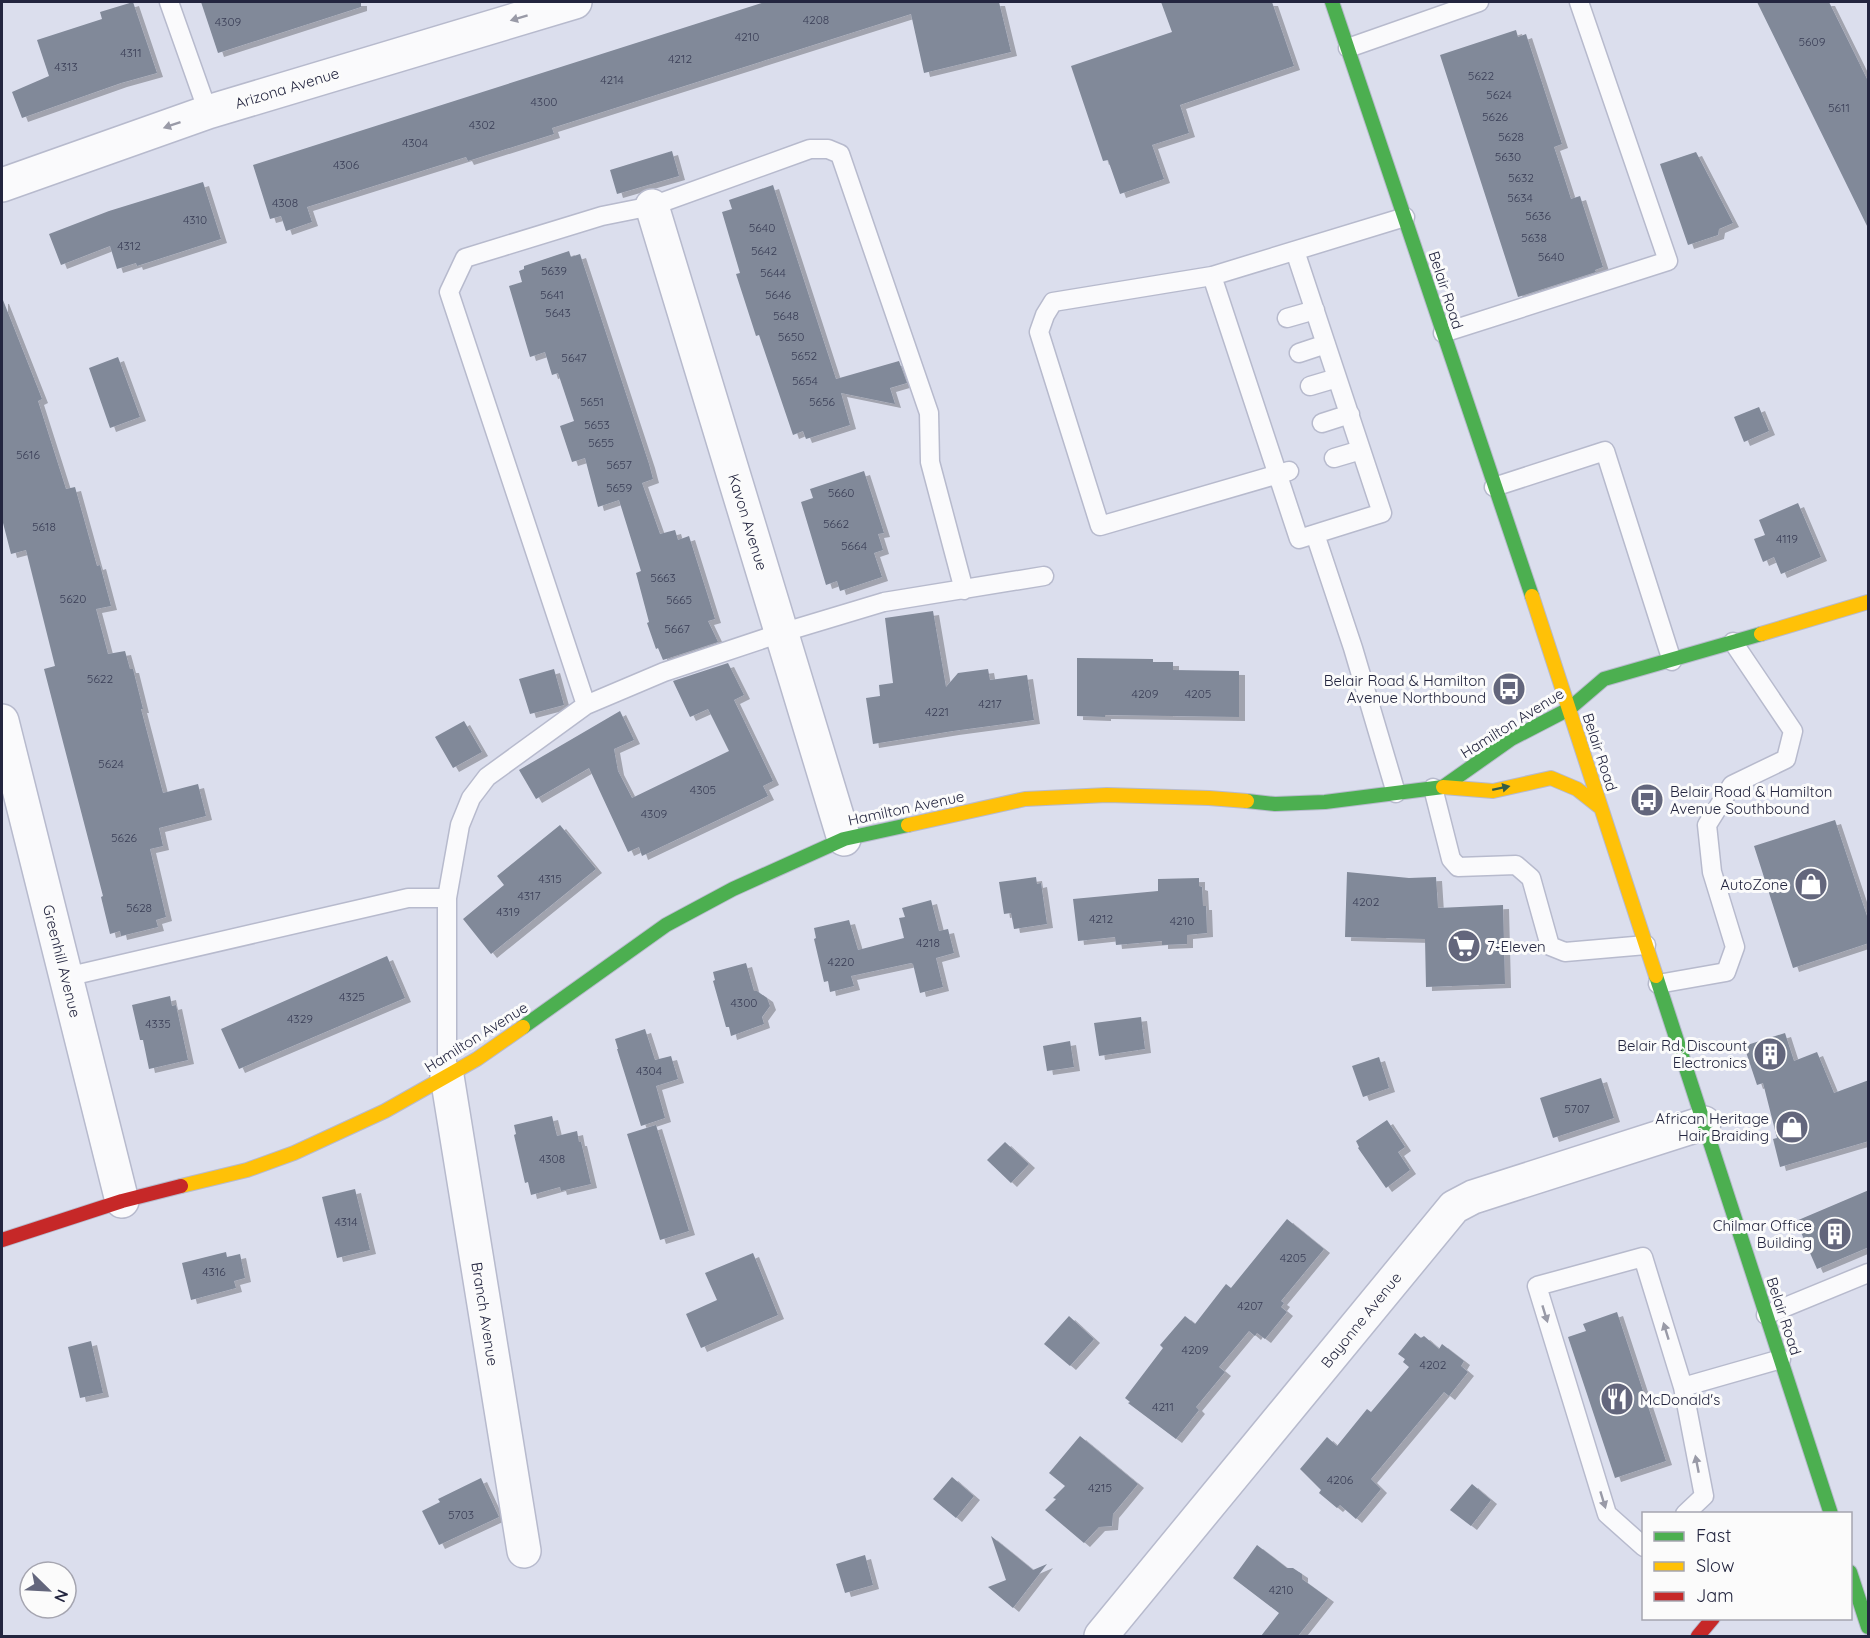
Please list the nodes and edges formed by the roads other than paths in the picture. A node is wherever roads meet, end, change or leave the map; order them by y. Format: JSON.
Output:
{"nodes":[{"id":1,"x":169,"y":2,"type":"edge"},
{"id":2,"x":575,"y":2,"type":"edge"},
{"id":3,"x":1332,"y":2,"type":"edge"},
{"id":4,"x":1479,"y":2,"type":"edge"},
{"id":5,"x":1579,"y":2,"type":"edge"},
{"id":6,"x":1348,"y":48,"type":"junction"},
{"id":7,"x":208,"y":112,"type":"junction"},
{"id":8,"x":2,"y":184,"type":"edge"},
{"id":9,"x":652,"y":206,"type":"junction"},
{"id":10,"x":1405,"y":218,"type":"junction"},
{"id":11,"x":1295,"y":251,"type":"junction"},
{"id":12,"x":1212,"y":276,"type":"junction"},
{"id":13,"x":1315,"y":310,"type":"junction"},
{"id":14,"x":1287,"y":318,"type":"dead end"},
{"id":15,"x":1443,"y":333,"type":"junction"},
{"id":16,"x":1326,"y":344,"type":"junction"},
{"id":17,"x":1299,"y":352,"type":"dead end"},
{"id":18,"x":1337,"y":378,"type":"junction"},
{"id":19,"x":1310,"y":386,"type":"dead end"},
{"id":20,"x":1350,"y":414,"type":"junction"},
{"id":21,"x":1322,"y":423,"type":"dead end"},
{"id":22,"x":1362,"y":450,"type":"junction"},
{"id":23,"x":1334,"y":458,"type":"dead end"},
{"id":24,"x":1284,"y":472,"type":"junction"},
{"id":25,"x":1494,"y":487,"type":"junction"},
{"id":26,"x":1315,"y":534,"type":"junction"},
{"id":27,"x":1044,"y":576,"type":"dead end"},
{"id":28,"x":964,"y":590,"type":"junction"},
{"id":29,"x":1869,"y":602,"type":"edge"},
{"id":30,"x":781,"y":633,"type":"junction"},
{"id":31,"x":1734,"y":642,"type":"junction"},
{"id":32,"x":1672,"y":661,"type":"junction"},
{"id":33,"x":586,"y":705,"type":"junction"},
{"id":34,"x":1569,"y":709,"type":"junction"},
{"id":35,"x":2,"y":721,"type":"edge"},
{"id":36,"x":1438,"y":787,"type":"junction"},
{"id":37,"x":1396,"y":793,"type":"junction"},
{"id":38,"x":1601,"y":808,"type":"junction"},
{"id":39,"x":844,"y":839,"type":"junction"},
{"id":40,"x":447,"y":898,"type":"junction"},
{"id":41,"x":1646,"y":945,"type":"junction"},
{"id":42,"x":66,"y":977,"type":"junction"},
{"id":43,"x":1658,"y":984,"type":"junction"},
{"id":44,"x":447,"y":1076,"type":"junction"},
{"id":45,"x":1704,"y":1123,"type":"junction"},
{"id":46,"x":122,"y":1201,"type":"junction"},
{"id":47,"x":2,"y":1240,"type":"edge"},
{"id":48,"x":1869,"y":1273,"type":"edge"},
{"id":49,"x":1766,"y":1315,"type":"junction"},
{"id":50,"x":1781,"y":1359,"type":"junction"},
{"id":51,"x":1683,"y":1387,"type":"junction"},
{"id":52,"x":1831,"y":1511,"type":"edge"},
{"id":53,"x":1687,"y":1512,"type":"edge"},
{"id":54,"x":1642,"y":1545,"type":"edge"},
{"id":55,"x":524,"y":1551,"type":"dead end"},
{"id":56,"x":1852,"y":1575,"type":"edge"},
{"id":57,"x":1711,"y":1620,"type":"edge"},
{"id":58,"x":1868,"y":1622,"type":"edge"},
{"id":59,"x":1101,"y":1636,"type":"edge"},
{"id":60,"x":1698,"y":1636,"type":"edge"}],
"edges":[{"from":1,"to":7,"type":"lane"},
{"from":2,"to":7,"type":"street","name":"Arizona Avenue","one_way":true},
{"from":3,"to":6,"type":"street","name":"Belair Road"},
{"from":4,"to":6,"type":"lane"},
{"from":5,"to":15,"type":"lane"},
{"from":6,"to":10,"type":"street","name":"Belair Road"},
{"from":7,"to":8,"type":"street","name":"Arizona Avenue","one_way":true},
{"from":9,"to":28,"type":"lane"},
{"from":9,"to":30,"type":"street","name":"Kavon Avenue"},
{"from":9,"to":33,"type":"lane"},
{"from":10,"to":11,"type":"lane"},
{"from":10,"to":15,"type":"street","name":"Belair Road"},
{"from":11,"to":12,"type":"lane"},
{"from":11,"to":13,"type":"lane"},
{"from":12,"to":24,"type":"lane"},
{"from":12,"to":24,"type":"lane"},
{"from":13,"to":14,"type":"lane"},
{"from":13,"to":16,"type":"lane"},
{"from":15,"to":25,"type":"street","name":"Belair Road"},
{"from":16,"to":17,"type":"lane"},
{"from":16,"to":18,"type":"lane"},
{"from":18,"to":19,"type":"lane"},
{"from":18,"to":20,"type":"lane"},
{"from":20,"to":21,"type":"lane"},
{"from":20,"to":22,"type":"lane"},
{"from":22,"to":23,"type":"lane"},
{"from":22,"to":26,"type":"lane"},
{"from":24,"to":26,"type":"lane"},
{"from":25,"to":32,"type":"lane"},
{"from":25,"to":34,"type":"street","name":"Belair Road"},
{"from":26,"to":37,"type":"lane"},
{"from":27,"to":28,"type":"lane"},
{"from":28,"to":30,"type":"lane"},
{"from":29,"to":31,"type":"street","name":"Hamilton Avenue"},
{"from":30,"to":33,"type":"lane"},
{"from":30,"to":39,"type":"street","name":"Kavon Avenue"},
{"from":31,"to":32,"type":"street","name":"Hamilton Avenue"},
{"from":31,"to":43,"type":"lane"},
{"from":32,"to":34,"type":"street","name":"Hamilton Avenue"},
{"from":33,"to":40,"type":"lane"},
{"from":34,"to":36,"type":"street","name":"Hamilton Avenue"},
{"from":34,"to":38,"type":"street","name":"Belair Road"},
{"from":35,"to":42,"type":"street","name":"Greenhill Avenue"},
{"from":36,"to":37,"type":"street","name":"Hamilton Avenue"},
{"from":36,"to":38,"type":"street","one_way":true},
{"from":36,"to":41,"type":"lane"},
{"from":37,"to":39,"type":"street","name":"Hamilton Avenue"},
{"from":38,"to":41,"type":"street","name":"Belair Road"},
{"from":39,"to":44,"type":"street","name":"Hamilton Avenue"},
{"from":40,"to":42,"type":"lane"},
{"from":40,"to":44,"type":"lane"},
{"from":41,"to":43,"type":"street","name":"Belair Road"},
{"from":42,"to":46,"type":"street","name":"Greenhill Avenue"},
{"from":43,"to":45,"type":"street","name":"Belair Road"},
{"from":44,"to":46,"type":"street","name":"Hamilton Avenue"},
{"from":44,"to":55,"type":"street","name":"Branch Avenue"},
{"from":45,"to":49,"type":"street","name":"Belair Road"},
{"from":45,"to":59,"type":"street","name":"Bayonne Avenue"},
{"from":46,"to":47,"type":"street","name":"Hamilton Avenue"},
{"from":48,"to":49,"type":"lane"},
{"from":49,"to":50,"type":"street","name":"Belair Road"},
{"from":50,"to":51,"type":"lane"},
{"from":50,"to":52,"type":"street","name":"Belair Road"},
{"from":53,"to":51,"type":"lane","one_way":true},
{"from":51,"to":54,"type":"lane","one_way":true},
{"from":56,"to":58,"type":"street"},
{"from":57,"to":60,"type":"street"}]}
